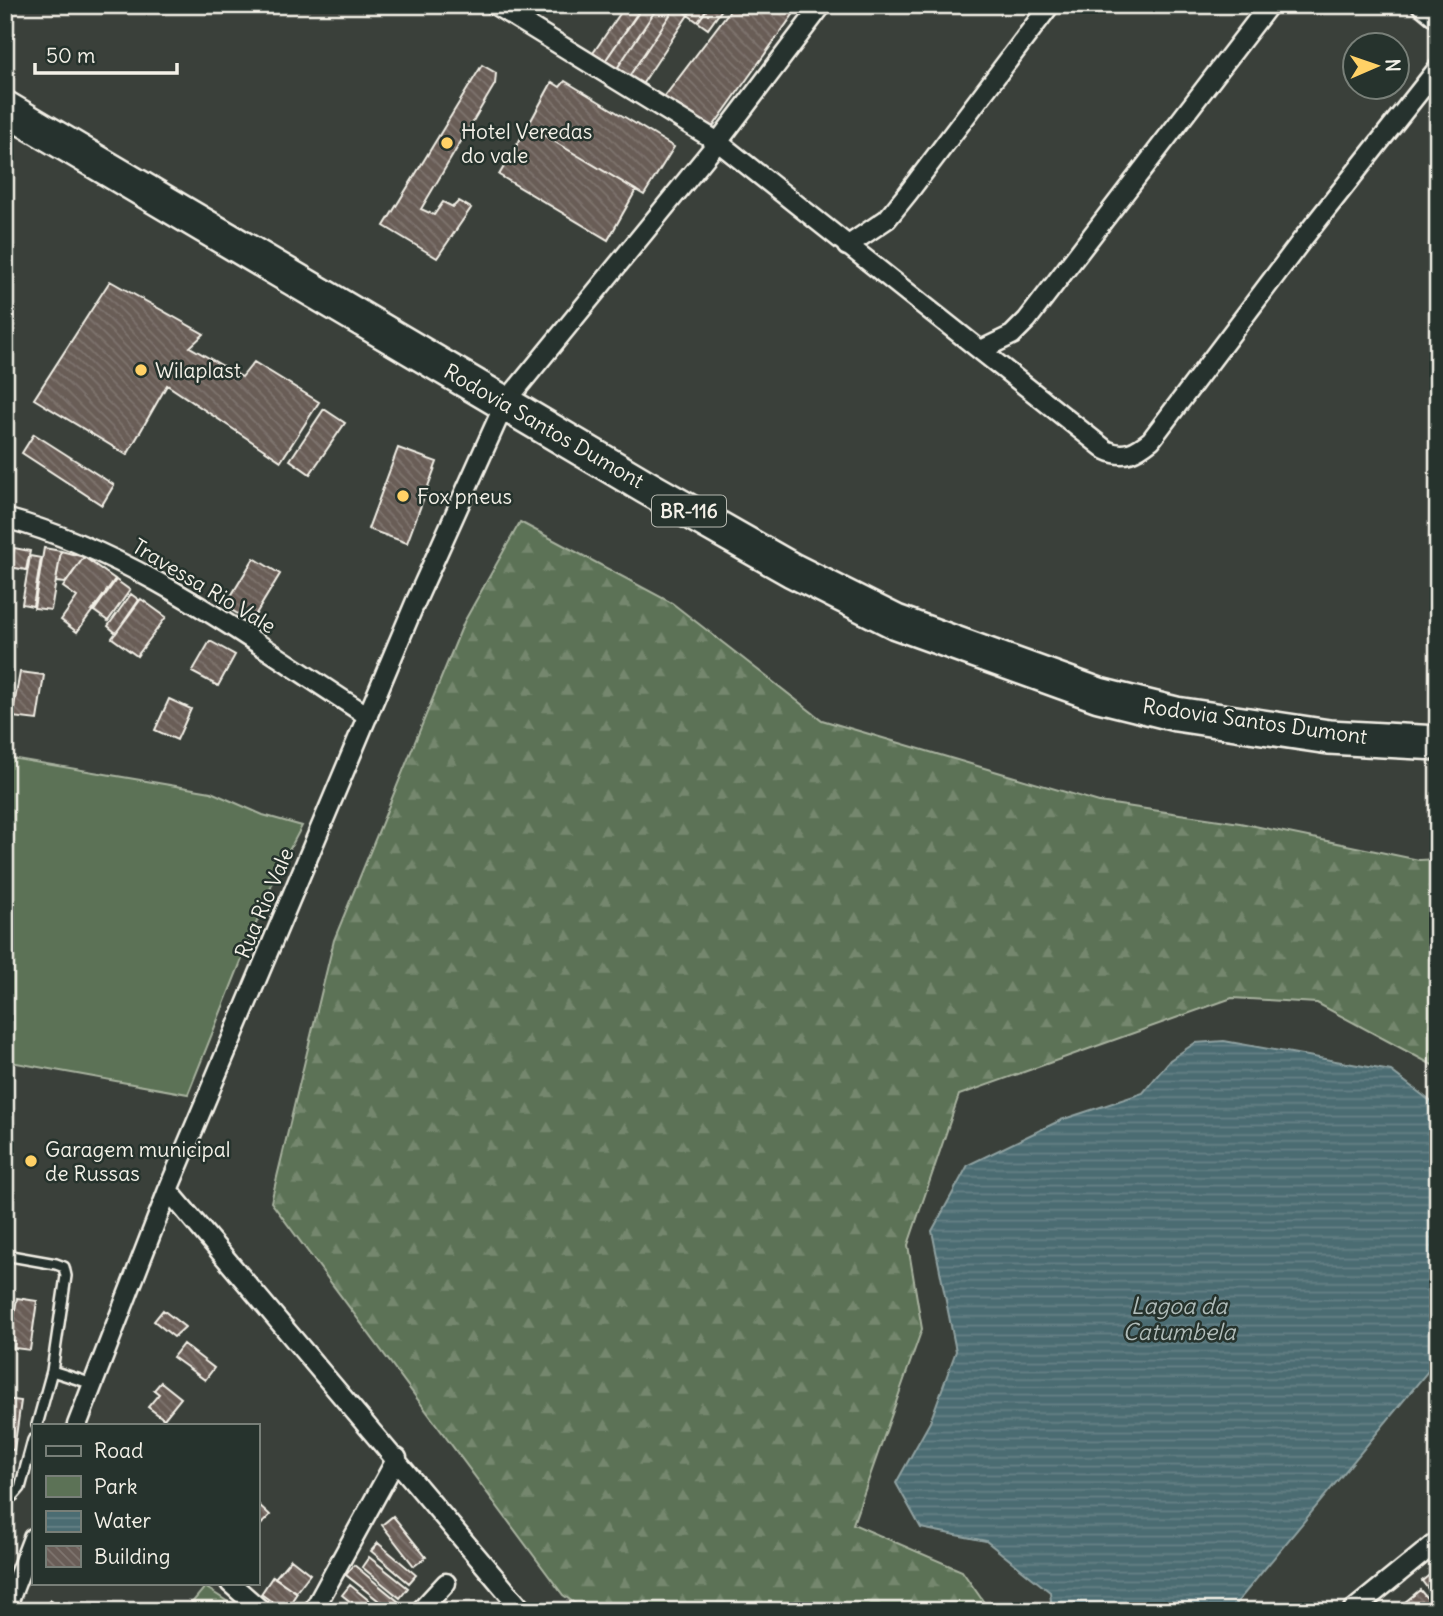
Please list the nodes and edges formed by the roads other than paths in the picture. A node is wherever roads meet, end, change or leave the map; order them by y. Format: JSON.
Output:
{"nodes":[{"id":1,"x":495,"y":5,"type":"edge"},
{"id":2,"x":822,"y":5,"type":"edge"},
{"id":3,"x":1050,"y":5,"type":"edge"},
{"id":4,"x":1269,"y":5,"type":"edge"},
{"id":5,"x":1421,"y":5,"type":"edge"},
{"id":6,"x":1438,"y":19,"type":"edge"},
{"id":7,"x":1438,"y":68,"type":"edge"},
{"id":8,"x":5,"y":108,"type":"edge"},
{"id":9,"x":718,"y":142,"type":"junction"},
{"id":10,"x":847,"y":246,"type":"junction"},
{"id":11,"x":981,"y":350,"type":"junction"},
{"id":12,"x":505,"y":403,"type":"junction"},
{"id":13,"x":5,"y":518,"type":"edge"},
{"id":14,"x":368,"y":716,"type":"junction"},
{"id":15,"x":1438,"y":743,"type":"edge"},
{"id":16,"x":168,"y":1190,"type":"junction"},
{"id":17,"x":5,"y":1255,"type":"edge"},
{"id":18,"x":52,"y":1371,"type":"junction"},
{"id":19,"x":93,"y":1384,"type":"junction"},
{"id":20,"x":37,"y":1424,"type":"edge"},
{"id":21,"x":77,"y":1424,"type":"edge"},
{"id":22,"x":32,"y":1444,"type":"edge"},
{"id":23,"x":397,"y":1458,"type":"junction"},
{"id":24,"x":5,"y":1497,"type":"edge"},
{"id":25,"x":32,"y":1541,"type":"edge"},
{"id":26,"x":1438,"y":1541,"type":"edge"},
{"id":27,"x":446,"y":1583,"type":"dead end"},
{"id":28,"x":231,"y":1584,"type":"edge"},
{"id":29,"x":314,"y":1610,"type":"edge"},
{"id":30,"x":5,"y":1611,"type":"edge"},
{"id":31,"x":262,"y":1611,"type":"edge"},
{"id":32,"x":420,"y":1611,"type":"edge"},
{"id":33,"x":523,"y":1611,"type":"edge"},
{"id":34,"x":1352,"y":1611,"type":"edge"}],
"edges":[{"from":1,"to":9,"type":"street"},
{"from":2,"to":9,"type":"street","name":"Rua Rio Vale"},
{"from":3,"to":10,"type":"street"},
{"from":4,"to":11,"type":"street"},
{"from":5,"to":6,"type":"street"},
{"from":7,"to":11,"type":"street"},
{"from":8,"to":12,"type":"highway","name":"Rodovia Santos Dumont","number":"BR-116"},
{"from":9,"to":10,"type":"street"},
{"from":9,"to":12,"type":"street","name":"Rua Rio Vale"},
{"from":10,"to":11,"type":"street"},
{"from":12,"to":14,"type":"street","name":"Rua Rio Vale"},
{"from":12,"to":15,"type":"highway","name":"Rodovia Santos Dumont","number":"BR-116"},
{"from":13,"to":14,"type":"street","name":"Travessa Rio Vale"},
{"from":14,"to":16,"type":"street","name":"Rua Rio Vale"},
{"from":16,"to":19,"type":"street","name":"Rua Rio Vale"},
{"from":16,"to":23,"type":"street"},
{"from":17,"to":18,"type":"lane"},
{"from":18,"to":19,"type":"lane"},
{"from":18,"to":20,"type":"lane"},
{"from":19,"to":21,"type":"street","name":"Rua Rio Vale"},
{"from":22,"to":24,"type":"lane"},
{"from":23,"to":29,"type":"street"},
{"from":23,"to":33,"type":"street"},
{"from":25,"to":30,"type":"street"},
{"from":26,"to":34,"type":"street"},
{"from":27,"to":32,"type":"street"},
{"from":28,"to":31,"type":"street"}]}
